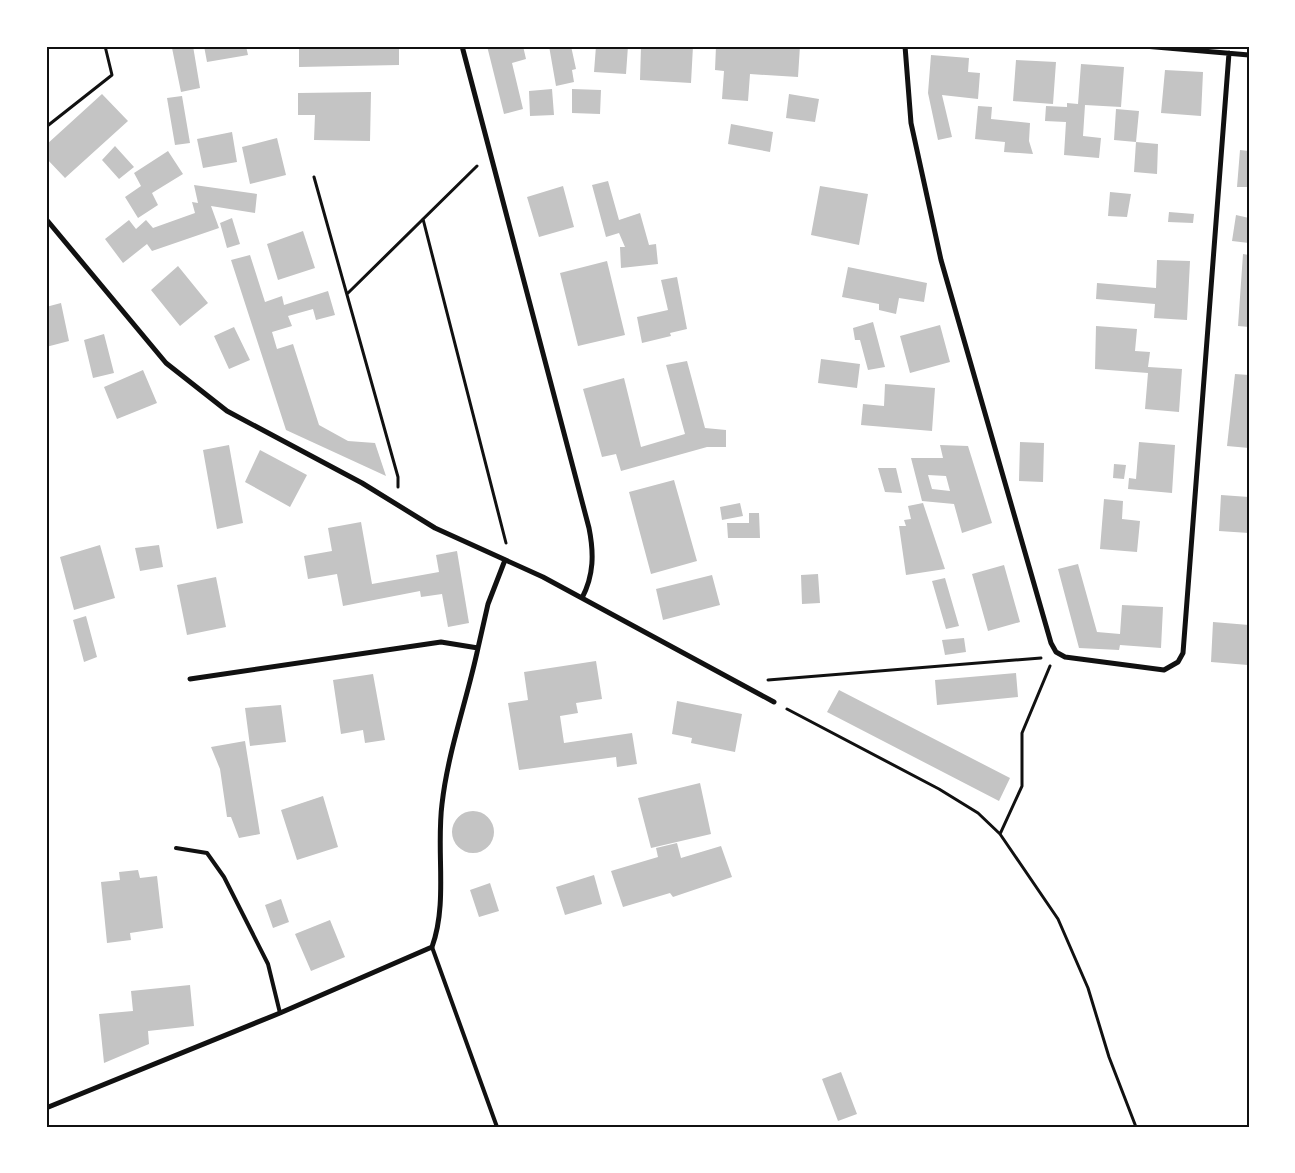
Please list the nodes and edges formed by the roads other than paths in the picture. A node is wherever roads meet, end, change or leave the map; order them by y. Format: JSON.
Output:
{"nodes":[{"id":1,"x":462,"y":46,"type":"edge"},
{"id":2,"x":905,"y":46,"type":"edge"},
{"id":3,"x":1144,"y":46,"type":"edge"},
{"id":4,"x":1229,"y":53,"type":"junction"},
{"id":5,"x":1249,"y":55,"type":"edge"},
{"id":6,"x":46,"y":219,"type":"edge"},
{"id":7,"x":505,"y":560,"type":"junction"},
{"id":8,"x":582,"y":598,"type":"junction"},
{"id":9,"x":478,"y":648,"type":"junction"},
{"id":10,"x":190,"y":679,"type":"dead end"},
{"id":11,"x":774,"y":702,"type":"road end"},
{"id":12,"x":176,"y":848,"type":"dead end"},
{"id":13,"x":432,"y":947,"type":"junction"},
{"id":14,"x":280,"y":1013,"type":"junction"},
{"id":15,"x":46,"y":1108,"type":"edge"},
{"id":16,"x":497,"y":1127,"type":"edge"}],
"edges":[{"from":1,"to":8,"type":"street"},
{"from":2,"to":4,"type":"street"},
{"from":3,"to":4,"type":"street"},
{"from":4,"to":5,"type":"street"},
{"from":6,"to":7,"type":"street"},
{"from":7,"to":8,"type":"street"},
{"from":7,"to":9,"type":"street"},
{"from":8,"to":11,"type":"street"},
{"from":9,"to":10,"type":"street"},
{"from":9,"to":13,"type":"street"},
{"from":12,"to":14,"type":"lane"},
{"from":13,"to":14,"type":"street"},
{"from":13,"to":16,"type":"lane"},
{"from":14,"to":15,"type":"street"}]}
